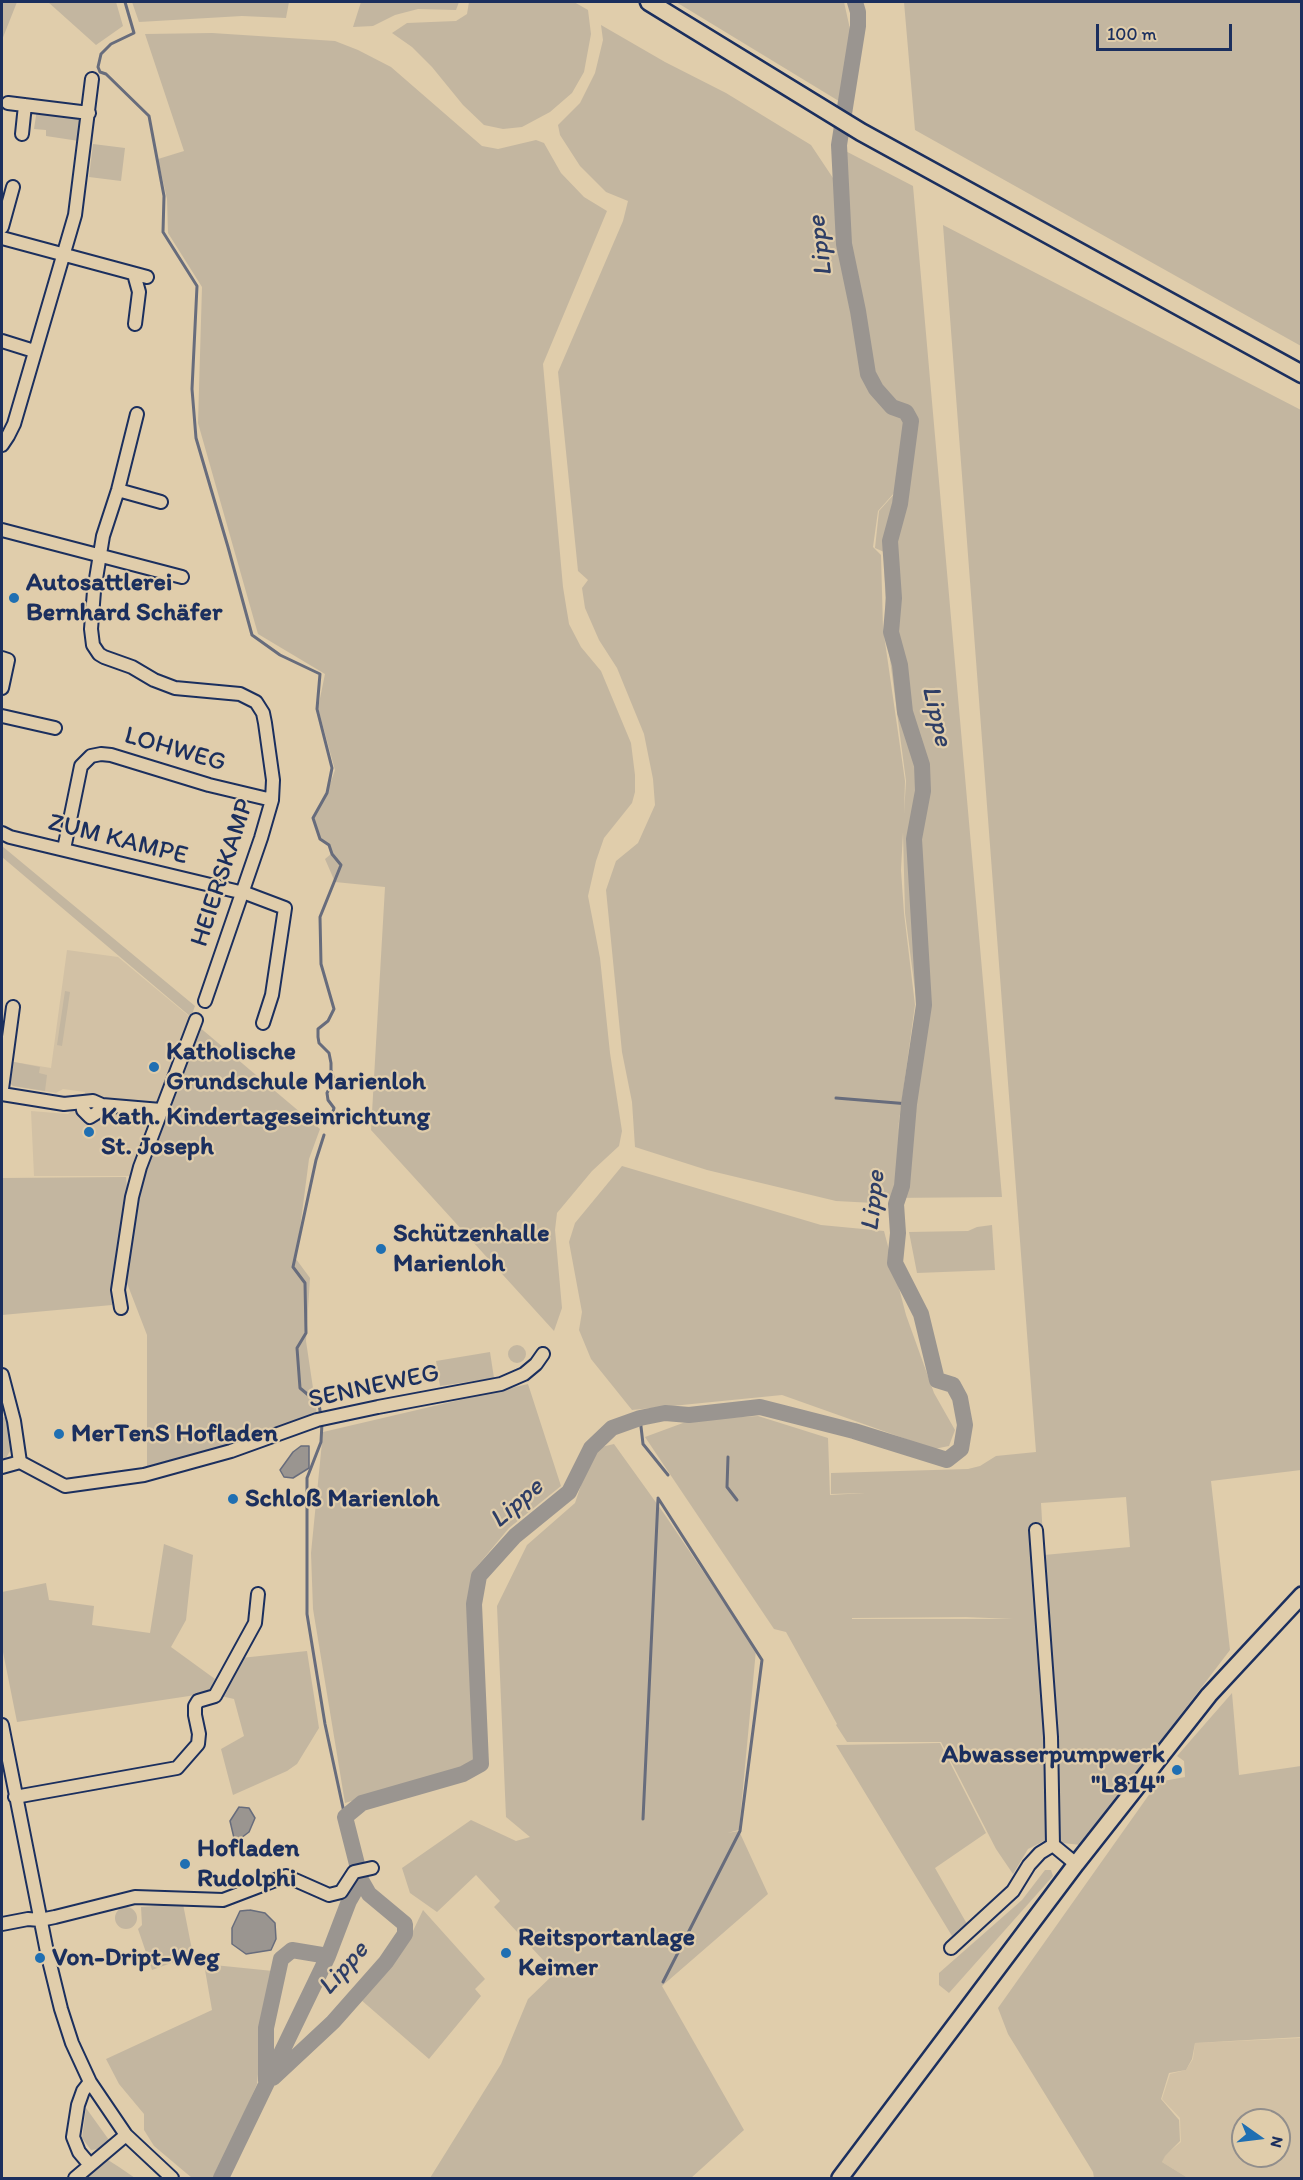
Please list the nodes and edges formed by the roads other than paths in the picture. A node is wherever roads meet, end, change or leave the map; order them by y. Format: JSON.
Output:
{"nodes":[{"id":1,"x":650,"y":2,"type":"edge"},
{"id":2,"x":92,"y":79,"type":"dead end"},
{"id":3,"x":8,"y":102,"type":"dead end"},
{"id":4,"x":26,"y":105,"type":"junction"},
{"id":5,"x":89,"y":113,"type":"junction"},
{"id":6,"x":22,"y":134,"type":"dead end"},
{"id":7,"x":13,"y":187,"type":"dead end"},
{"id":8,"x":2,"y":227,"type":"edge"},
{"id":9,"x":2,"y":238,"type":"edge"},
{"id":10,"x":62,"y":255,"type":"junction"},
{"id":11,"x":134,"y":274,"type":"junction"},
{"id":12,"x":147,"y":277,"type":"dead end"},
{"id":13,"x":134,"y":324,"type":"dead end"},
{"id":14,"x":2,"y":341,"type":"edge"},
{"id":15,"x":34,"y":351,"type":"junction"},
{"id":16,"x":1302,"y":374,"type":"edge"},
{"id":17,"x":137,"y":414,"type":"dead end"},
{"id":18,"x":2,"y":445,"type":"edge"},
{"id":19,"x":118,"y":490,"type":"junction"},
{"id":20,"x":161,"y":502,"type":"dead end"},
{"id":21,"x":2,"y":531,"type":"edge"},
{"id":22,"x":99,"y":556,"type":"junction"},
{"id":23,"x":182,"y":577,"type":"dead end"},
{"id":24,"x":2,"y":658,"type":"edge"},
{"id":25,"x":2,"y":688,"type":"edge"},
{"id":26,"x":2,"y":716,"type":"edge"},
{"id":27,"x":55,"y":728,"type":"dead end"},
{"id":28,"x":272,"y":800,"type":"junction"},
{"id":29,"x":2,"y":833,"type":"edge"},
{"id":30,"x":64,"y":849,"type":"junction"},
{"id":31,"x":243,"y":894,"type":"junction"},
{"id":32,"x":205,"y":1001,"type":"dead end"},
{"id":33,"x":13,"y":1007,"type":"dead end"},
{"id":34,"x":196,"y":1020,"type":"dead end"},
{"id":35,"x":263,"y":1023,"type":"dead end"},
{"id":36,"x":2,"y":1089,"type":"edge"},
{"id":37,"x":2,"y":1094,"type":"edge"},
{"id":38,"x":161,"y":1110,"type":"junction"},
{"id":39,"x":121,"y":1308,"type":"dead end"},
{"id":40,"x":543,"y":1354,"type":"dead end"},
{"id":41,"x":2,"y":1375,"type":"edge"},
{"id":42,"x":20,"y":1462,"type":"junction"},
{"id":43,"x":2,"y":1467,"type":"edge"},
{"id":44,"x":1036,"y":1530,"type":"dead end"},
{"id":45,"x":258,"y":1594,"type":"dead end"},
{"id":46,"x":1302,"y":1595,"type":"edge"},
{"id":47,"x":2,"y":1725,"type":"edge"},
{"id":48,"x":15,"y":1797,"type":"junction"},
{"id":49,"x":1053,"y":1845,"type":"junction"},
{"id":50,"x":1076,"y":1864,"type":"junction"},
{"id":51,"x":370,"y":1868,"type":"dead end"},
{"id":52,"x":40,"y":1920,"type":"junction"},
{"id":53,"x":2,"y":1924,"type":"edge"},
{"id":54,"x":951,"y":1948,"type":"dead end"},
{"id":55,"x":90,"y":2082,"type":"junction"},
{"id":56,"x":126,"y":2135,"type":"junction"},
{"id":57,"x":90,"y":2165,"type":"junction"},
{"id":58,"x":75,"y":2178,"type":"edge"},
{"id":59,"x":172,"y":2178,"type":"edge"},
{"id":60,"x":840,"y":2178,"type":"edge"}],
"edges":[{"from":1,"to":16,"type":"highway"},
{"from":2,"to":5,"type":"street"},
{"from":3,"to":4,"type":"street"},
{"from":4,"to":5,"type":"street"},
{"from":4,"to":6,"type":"street"},
{"from":5,"to":10,"type":"street"},
{"from":7,"to":8,"type":"street"},
{"from":9,"to":10,"type":"street"},
{"from":10,"to":11,"type":"street"},
{"from":10,"to":15,"type":"street"},
{"from":11,"to":12,"type":"street"},
{"from":11,"to":13,"type":"street"},
{"from":14,"to":15,"type":"street"},
{"from":15,"to":18,"type":"street"},
{"from":17,"to":19,"type":"street"},
{"from":19,"to":20,"type":"street"},
{"from":19,"to":22,"type":"street"},
{"from":21,"to":22,"type":"street"},
{"from":22,"to":23,"type":"street"},
{"from":22,"to":28,"type":"street","name":"HEIERSKAMP"},
{"from":24,"to":25,"type":"street"},
{"from":26,"to":27,"type":"street"},
{"from":28,"to":30,"type":"street","name":"LOHWEG"},
{"from":28,"to":31,"type":"street","name":"HEIERSKAMP"},
{"from":29,"to":30,"type":"street","name":"ZUM KAMPE"},
{"from":30,"to":31,"type":"street","name":"ZUM KAMPE"},
{"from":31,"to":32,"type":"street","name":"HEIERSKAMP"},
{"from":31,"to":35,"type":"street","name":"ZUM KAMPE"},
{"from":33,"to":36,"type":"street"},
{"from":34,"to":38,"type":"street"},
{"from":37,"to":38,"type":"street"},
{"from":38,"to":39,"type":"street"},
{"from":40,"to":42,"type":"street","name":"SENNEWEG"},
{"from":41,"to":42,"type":"street"},
{"from":42,"to":43,"type":"street"},
{"from":44,"to":49,"type":"street"},
{"from":45,"to":48,"type":"street"},
{"from":46,"to":50,"type":"main road"},
{"from":47,"to":48,"type":"street"},
{"from":48,"to":52,"type":"street"},
{"from":49,"to":50,"type":"street"},
{"from":49,"to":54,"type":"street"},
{"from":50,"to":60,"type":"main road"},
{"from":51,"to":52,"type":"street"},
{"from":52,"to":53,"type":"street"},
{"from":52,"to":55,"type":"street"},
{"from":55,"to":56,"type":"street"},
{"from":55,"to":57,"type":"street"},
{"from":56,"to":57,"type":"street"},
{"from":56,"to":59,"type":"street"},
{"from":57,"to":58,"type":"street"}]}
